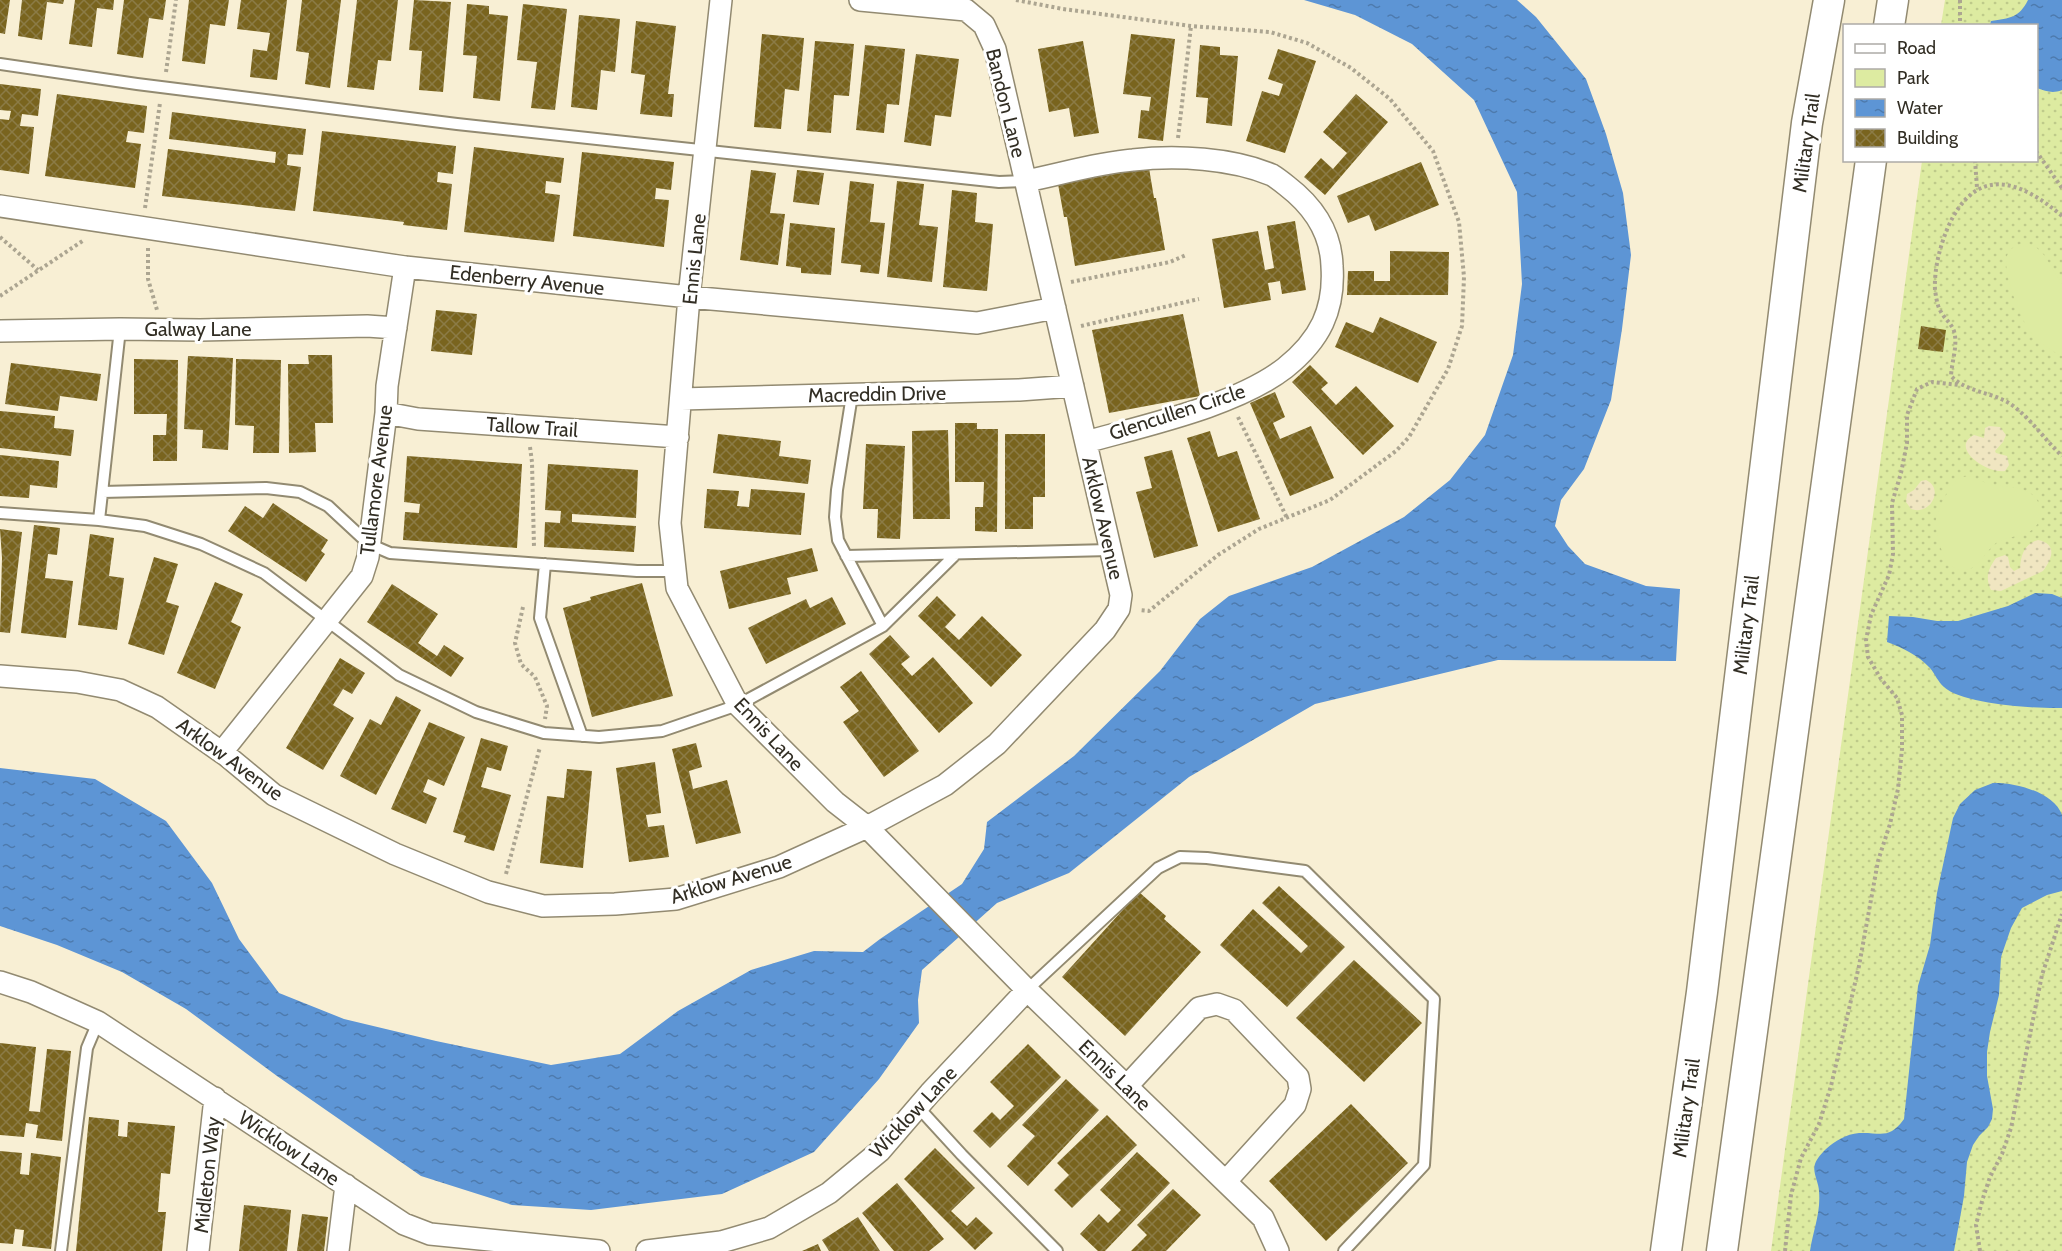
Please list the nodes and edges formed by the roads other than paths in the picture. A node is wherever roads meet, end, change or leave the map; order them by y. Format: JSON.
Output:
{"nodes":[{"id":1,"x":721,"y":0,"type":"edge"},
{"id":2,"x":860,"y":0,"type":"edge"},
{"id":3,"x":1828,"y":0,"type":"edge"},
{"id":4,"x":1893,"y":0,"type":"edge"},
{"id":5,"x":1889,"y":24,"type":"edge"},
{"id":6,"x":0,"y":64,"type":"edge"},
{"id":7,"x":705,"y":149,"type":"junction"},
{"id":8,"x":1871,"y":162,"type":"edge"},
{"id":9,"x":1026,"y":181,"type":"junction"},
{"id":10,"x":0,"y":206,"type":"edge"},
{"id":11,"x":405,"y":267,"type":"junction"},
{"id":12,"x":689,"y":297,"type":"junction"},
{"id":13,"x":1055,"y":308,"type":"junction"},
{"id":14,"x":120,"y":328,"type":"junction"},
{"id":15,"x":396,"y":328,"type":"junction"},
{"id":16,"x":0,"y":331,"type":"edge"},
{"id":17,"x":1073,"y":386,"type":"junction"},
{"id":18,"x":852,"y":395,"type":"junction"},
{"id":19,"x":681,"y":399,"type":"junction"},
{"id":20,"x":386,"y":413,"type":"junction"},
{"id":21,"x":678,"y":437,"type":"junction"},
{"id":22,"x":1086,"y":442,"type":"junction"},
{"id":23,"x":102,"y":492,"type":"junction"},
{"id":24,"x":0,"y":513,"type":"edge"},
{"id":25,"x":99,"y":520,"type":"junction"},
{"id":26,"x":369,"y":544,"type":"junction"},
{"id":27,"x":1110,"y":550,"type":"junction"},
{"id":28,"x":956,"y":554,"type":"junction"},
{"id":29,"x":846,"y":556,"type":"junction"},
{"id":30,"x":545,"y":564,"type":"junction"},
{"id":31,"x":675,"y":571,"type":"junction"},
{"id":32,"x":328,"y":621,"type":"junction"},
{"id":33,"x":883,"y":626,"type":"junction"},
{"id":34,"x":0,"y":676,"type":"edge"},
{"id":35,"x":738,"y":705,"type":"junction"},
{"id":36,"x":582,"y":736,"type":"junction"},
{"id":37,"x":222,"y":752,"type":"junction"},
{"id":38,"x":867,"y":827,"type":"junction"},
{"id":39,"x":0,"y":982,"type":"edge"},
{"id":40,"x":1027,"y":990,"type":"junction"},
{"id":41,"x":98,"y":1022,"type":"junction"},
{"id":42,"x":1126,"y":1086,"type":"junction"},
{"id":43,"x":215,"y":1098,"type":"junction"},
{"id":44,"x":918,"y":1107,"type":"junction"},
{"id":45,"x":1226,"y":1182,"type":"junction"},
{"id":46,"x":346,"y":1185,"type":"junction"},
{"id":47,"x":1052,"y":1249,"type":"edge"},
{"id":48,"x":61,"y":1251,"type":"edge"},
{"id":49,"x":198,"y":1251,"type":"edge"},
{"id":50,"x":338,"y":1251,"type":"edge"},
{"id":51,"x":599,"y":1251,"type":"edge"},
{"id":52,"x":660,"y":1251,"type":"edge"},
{"id":53,"x":1278,"y":1251,"type":"edge"},
{"id":54,"x":1344,"y":1251,"type":"edge"},
{"id":55,"x":1666,"y":1251,"type":"edge"},
{"id":56,"x":1722,"y":1251,"type":"edge"}],
"edges":[{"from":1,"to":7,"type":"street","name":"Ennis Lane"},
{"from":2,"to":9,"type":"street","name":"Bandon Lane"},
{"from":3,"to":55,"type":"main road","name":"Military Trail"},
{"from":4,"to":5,"type":"main road"},
{"from":6,"to":7,"type":"lane"},
{"from":7,"to":9,"type":"lane"},
{"from":7,"to":12,"type":"street","name":"Ennis Lane"},
{"from":8,"to":56,"type":"main road"},
{"from":9,"to":13,"type":"street","name":"Bandon Lane"},
{"from":9,"to":22,"type":"street","name":"Glencullen Circle"},
{"from":10,"to":11,"type":"street","name":"Edenberry Avenue"},
{"from":11,"to":12,"type":"street","name":"Edenberry Avenue"},
{"from":11,"to":15,"type":"street","name":"Tullamore Avenue"},
{"from":12,"to":13,"type":"street","name":"Edenberry Avenue"},
{"from":12,"to":19,"type":"street","name":"Ennis Lane"},
{"from":13,"to":17,"type":"street","name":"Arklow Avenue"},
{"from":14,"to":15,"type":"street","name":"Galway Lane"},
{"from":14,"to":16,"type":"street","name":"Galway Lane"},
{"from":14,"to":23,"type":"lane"},
{"from":15,"to":20,"type":"street","name":"Tullamore Avenue"},
{"from":17,"to":18,"type":"street","name":"Macreddin Drive"},
{"from":17,"to":22,"type":"street","name":"Arklow Avenue"},
{"from":18,"to":19,"type":"street","name":"Macreddin Drive"},
{"from":18,"to":29,"type":"lane"},
{"from":19,"to":21,"type":"street","name":"Ennis Lane"},
{"from":20,"to":21,"type":"street","name":"Tallow Trail"},
{"from":20,"to":26,"type":"street","name":"Tullamore Avenue"},
{"from":21,"to":31,"type":"street","name":"Ennis Lane"},
{"from":22,"to":27,"type":"street","name":"Arklow Avenue"},
{"from":23,"to":25,"type":"lane"},
{"from":23,"to":26,"type":"lane"},
{"from":24,"to":25,"type":"lane"},
{"from":25,"to":32,"type":"lane"},
{"from":26,"to":30,"type":"lane"},
{"from":26,"to":32,"type":"street","name":"Tullamore Avenue"},
{"from":27,"to":28,"type":"lane"},
{"from":27,"to":38,"type":"street","name":"Arklow Avenue"},
{"from":28,"to":29,"type":"lane"},
{"from":28,"to":33,"type":"lane"},
{"from":29,"to":33,"type":"lane"},
{"from":30,"to":31,"type":"lane"},
{"from":30,"to":36,"type":"lane"},
{"from":31,"to":35,"type":"street","name":"Ennis Lane"},
{"from":32,"to":36,"type":"lane"},
{"from":32,"to":37,"type":"street","name":"Tullamore Avenue"},
{"from":33,"to":35,"type":"lane"},
{"from":34,"to":37,"type":"street","name":"Arklow Avenue"},
{"from":35,"to":36,"type":"lane"},
{"from":35,"to":38,"type":"street","name":"Ennis Lane"},
{"from":37,"to":38,"type":"street","name":"Arklow Avenue"},
{"from":38,"to":40,"type":"street","name":"Ennis Lane"},
{"from":39,"to":41,"type":"street","name":"Wicklow Lane"},
{"from":40,"to":42,"type":"street","name":"Ennis Lane"},
{"from":40,"to":44,"type":"street","name":"Wicklow Lane"},
{"from":40,"to":54,"type":"lane"},
{"from":41,"to":43,"type":"street","name":"Wicklow Lane"},
{"from":41,"to":48,"type":"lane"},
{"from":42,"to":45,"type":"street","name":"Ennis Lane"},
{"from":42,"to":45,"type":"street"},
{"from":43,"to":46,"type":"street","name":"Wicklow Lane"},
{"from":43,"to":49,"type":"street","name":"Midleton Way"},
{"from":44,"to":47,"type":"lane"},
{"from":44,"to":52,"type":"street","name":"Wicklow Lane"},
{"from":45,"to":53,"type":"street","name":"Ennis Lane"},
{"from":46,"to":50,"type":"street"},
{"from":46,"to":51,"type":"street","name":"Wicklow Lane"}]}
